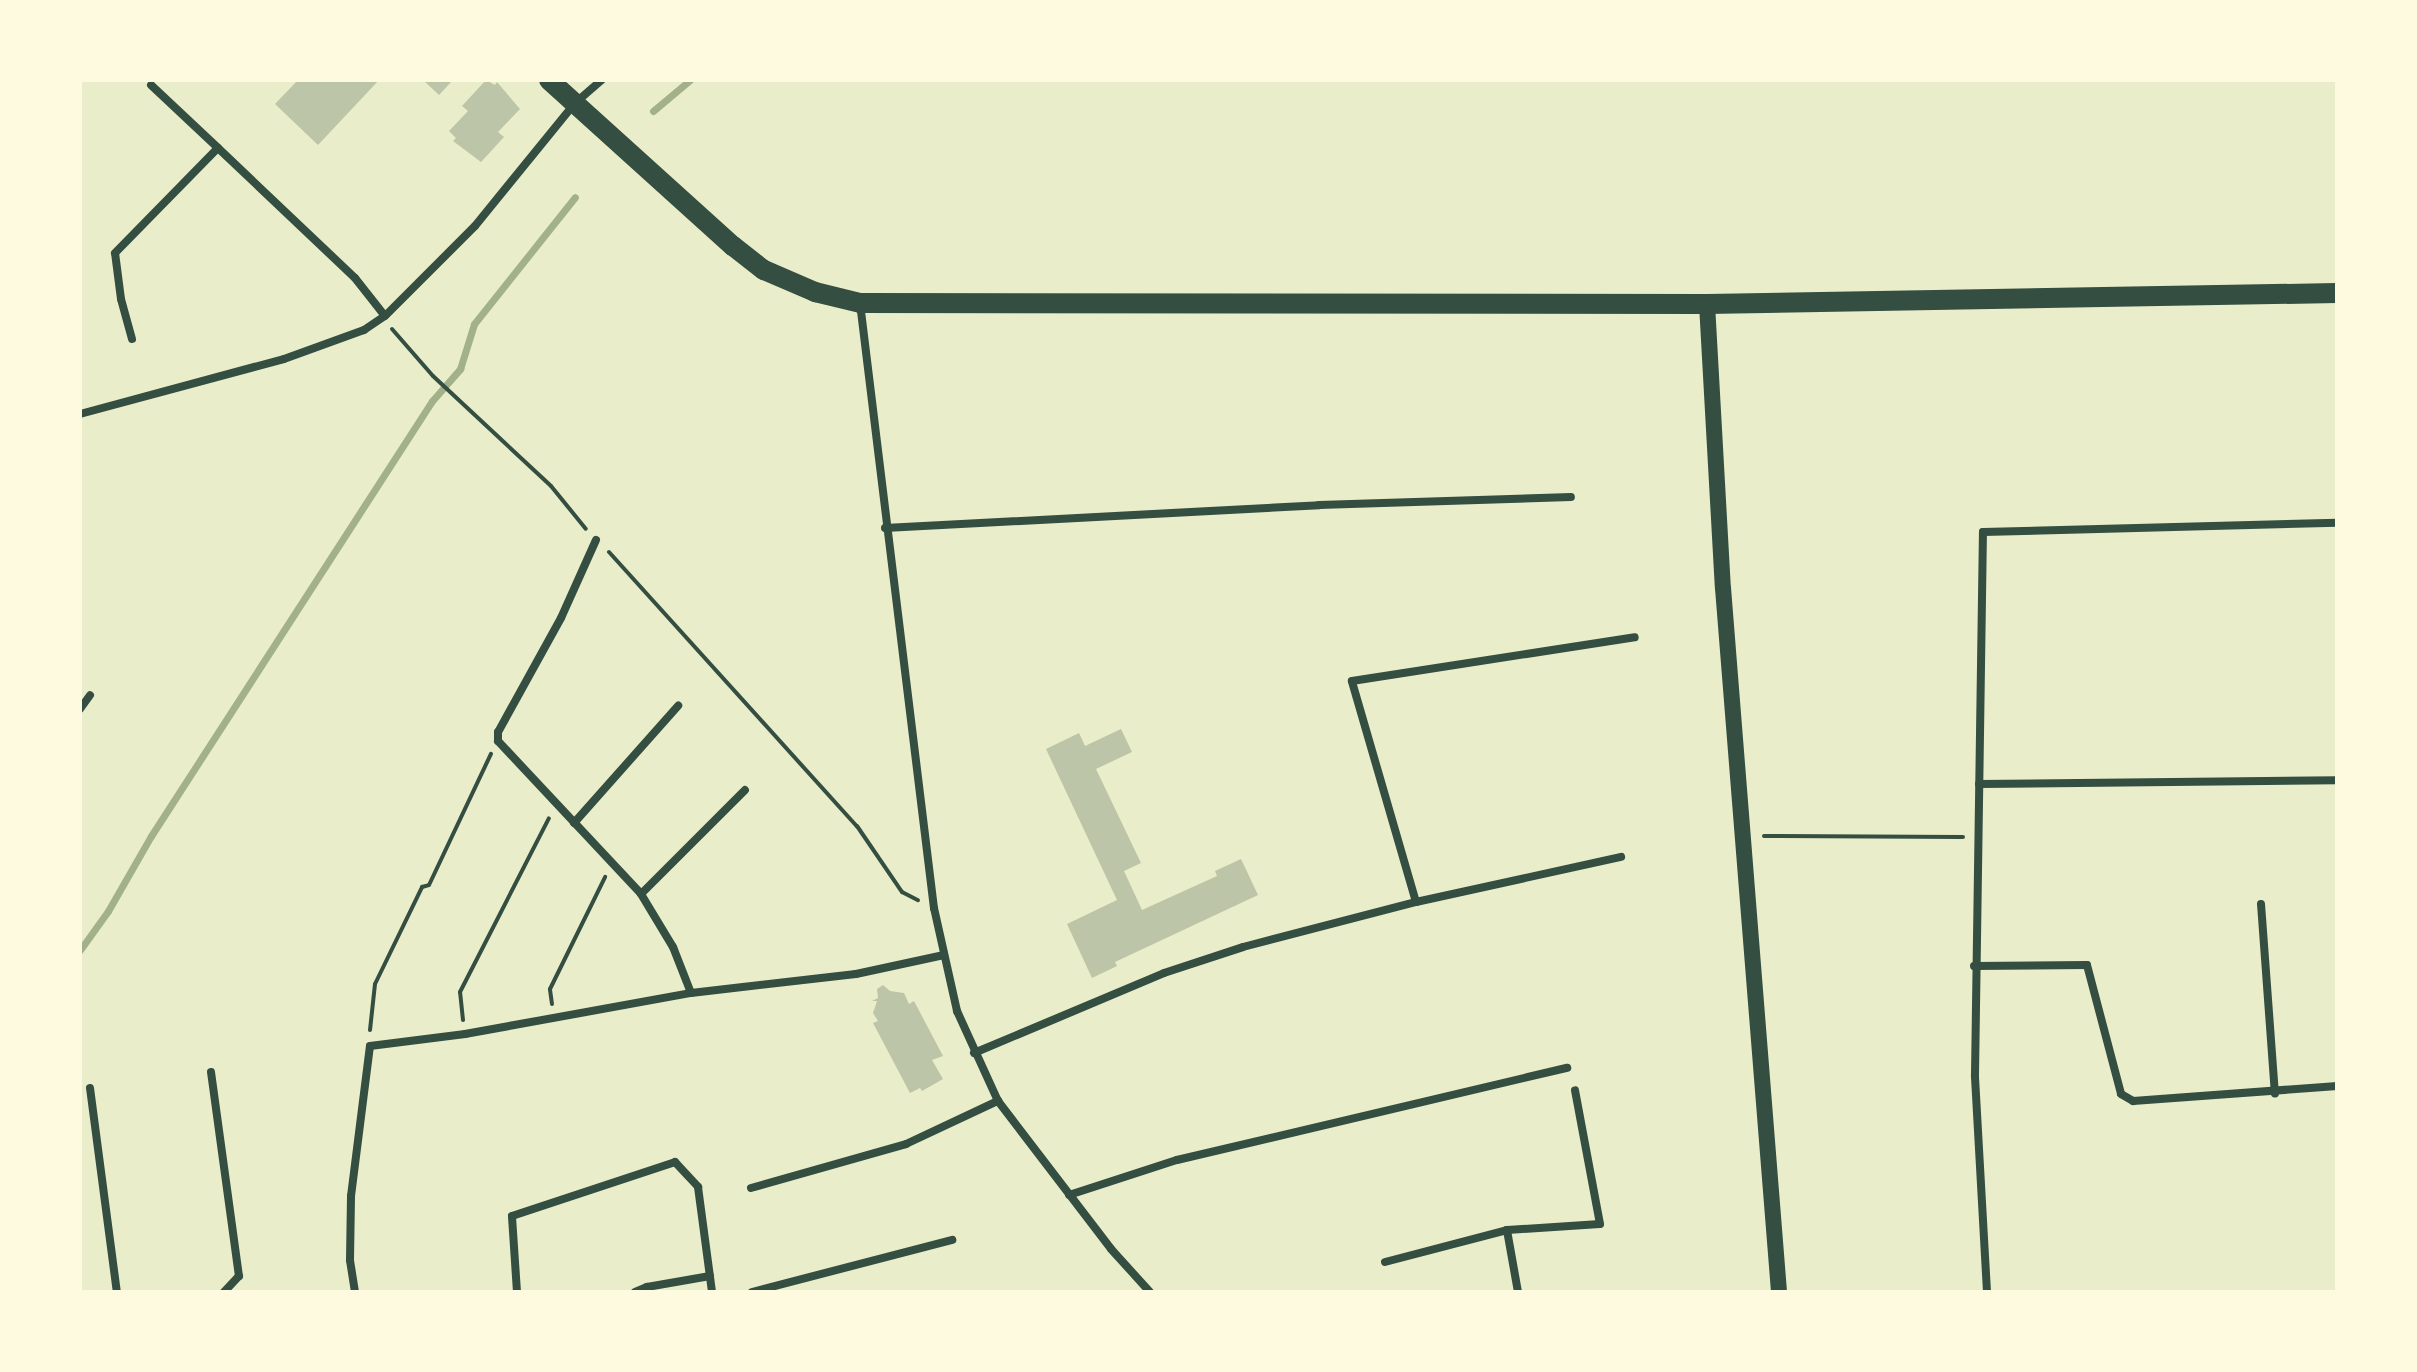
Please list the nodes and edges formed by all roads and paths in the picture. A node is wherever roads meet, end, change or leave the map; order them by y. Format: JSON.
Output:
{"nodes":[{"id":1,"x":549,"y":80,"type":"edge"},
{"id":2,"x":602,"y":80,"type":"edge"},
{"id":3,"x":151,"y":85,"type":"dead end"},
{"id":4,"x":574,"y":104,"type":"junction"},
{"id":5,"x":218,"y":148,"type":"junction"},
{"id":6,"x":2337,"y":293,"type":"edge"},
{"id":7,"x":860,"y":303,"type":"junction"},
{"id":8,"x":1707,"y":304,"type":"junction"},
{"id":9,"x":384,"y":317,"type":"junction"},
{"id":10,"x":132,"y":339,"type":"dead end"},
{"id":11,"x":80,"y":414,"type":"edge"},
{"id":12,"x":1571,"y":497,"type":"dead end"},
{"id":13,"x":2337,"y":523,"type":"edge"},
{"id":14,"x":885,"y":528,"type":"junction"},
{"id":15,"x":596,"y":540,"type":"junction"},
{"id":16,"x":1635,"y":637,"type":"dead end"},
{"id":17,"x":90,"y":695,"type":"dead end"},
{"id":18,"x":678,"y":706,"type":"dead end"},
{"id":19,"x":80,"y":709,"type":"edge"},
{"id":20,"x":498,"y":741,"type":"junction"},
{"id":21,"x":2337,"y":780,"type":"edge"},
{"id":22,"x":1979,"y":784,"type":"junction"},
{"id":23,"x":745,"y":790,"type":"dead end"},
{"id":24,"x":557,"y":807,"type":"junction"},
{"id":25,"x":574,"y":823,"type":"junction"},
{"id":26,"x":1745,"y":836,"type":"junction"},
{"id":27,"x":1977,"y":837,"type":"junction"},
{"id":28,"x":1621,"y":857,"type":"dead end"},
{"id":29,"x":611,"y":865,"type":"junction"},
{"id":30,"x":641,"y":894,"type":"junction"},
{"id":31,"x":1416,"y":902,"type":"junction"},
{"id":32,"x":2261,"y":904,"type":"dead end"},
{"id":33,"x":934,"y":908,"type":"junction"},
{"id":34,"x":944,"y":955,"type":"junction"},
{"id":35,"x":1974,"y":966,"type":"junction"},
{"id":36,"x":691,"y":993,"type":"junction"},
{"id":37,"x":554,"y":1018,"type":"junction"},
{"id":38,"x":465,"y":1034,"type":"junction"},
{"id":39,"x":370,"y":1046,"type":"junction"},
{"id":40,"x":974,"y":1053,"type":"junction"},
{"id":41,"x":1567,"y":1068,"type":"dead end"},
{"id":42,"x":211,"y":1072,"type":"dead end"},
{"id":43,"x":2337,"y":1086,"type":"edge"},
{"id":44,"x":90,"y":1088,"type":"dead end"},
{"id":45,"x":1575,"y":1090,"type":"dead end"},
{"id":46,"x":2275,"y":1093,"type":"junction"},
{"id":47,"x":998,"y":1101,"type":"junction"},
{"id":48,"x":751,"y":1188,"type":"dead end"},
{"id":49,"x":1069,"y":1195,"type":"junction"},
{"id":50,"x":1507,"y":1230,"type":"junction"},
{"id":51,"x":952,"y":1240,"type":"dead end"},
{"id":52,"x":1385,"y":1262,"type":"dead end"},
{"id":53,"x":710,"y":1276,"type":"junction"},
{"id":54,"x":117,"y":1292,"type":"edge"},
{"id":55,"x":224,"y":1292,"type":"edge"},
{"id":56,"x":355,"y":1292,"type":"edge"},
{"id":57,"x":517,"y":1292,"type":"edge"},
{"id":58,"x":635,"y":1292,"type":"edge"},
{"id":59,"x":712,"y":1292,"type":"edge"},
{"id":60,"x":752,"y":1292,"type":"edge"},
{"id":61,"x":1150,"y":1292,"type":"edge"},
{"id":62,"x":1518,"y":1292,"type":"edge"},
{"id":63,"x":1779,"y":1292,"type":"edge"},
{"id":64,"x":1987,"y":1292,"type":"edge"}],
"edges":[{"from":1,"to":4,"type":"main road"},
{"from":2,"to":4,"type":"street"},
{"from":3,"to":5,"type":"street"},
{"from":4,"to":7,"type":"main road"},
{"from":4,"to":9,"type":"street"},
{"from":5,"to":9,"type":"street"},
{"from":5,"to":10,"type":"street"},
{"from":6,"to":8,"type":"main road"},
{"from":7,"to":8,"type":"main road"},
{"from":7,"to":14,"type":"street"},
{"from":8,"to":26,"type":"main road"},
{"from":9,"to":11,"type":"street"},
{"from":9,"to":15,"type":"path"},
{"from":12,"to":14,"type":"street"},
{"from":13,"to":22,"type":"street"},
{"from":14,"to":33,"type":"street"},
{"from":15,"to":20,"type":"street"},
{"from":15,"to":33,"type":"path"},
{"from":16,"to":31,"type":"street"},
{"from":17,"to":19,"type":"street"},
{"from":18,"to":25,"type":"street"},
{"from":20,"to":24,"type":"street"},
{"from":20,"to":39,"type":"path"},
{"from":21,"to":22,"type":"street"},
{"from":22,"to":27,"type":"street"},
{"from":23,"to":30,"type":"street"},
{"from":24,"to":25,"type":"street"},
{"from":24,"to":38,"type":"path"},
{"from":25,"to":29,"type":"street"},
{"from":26,"to":27,"type":"path"},
{"from":26,"to":63,"type":"main road"},
{"from":27,"to":35,"type":"street"},
{"from":28,"to":31,"type":"street"},
{"from":29,"to":30,"type":"street"},
{"from":29,"to":37,"type":"path"},
{"from":30,"to":36,"type":"street"},
{"from":31,"to":40,"type":"street"},
{"from":32,"to":46,"type":"street"},
{"from":33,"to":34,"type":"street"},
{"from":34,"to":36,"type":"street"},
{"from":34,"to":40,"type":"street"},
{"from":35,"to":46,"type":"street"},
{"from":35,"to":64,"type":"street"},
{"from":36,"to":37,"type":"street"},
{"from":37,"to":38,"type":"street"},
{"from":38,"to":39,"type":"street"},
{"from":39,"to":56,"type":"street"},
{"from":40,"to":47,"type":"street"},
{"from":41,"to":49,"type":"street"},
{"from":42,"to":55,"type":"street"},
{"from":43,"to":46,"type":"street"},
{"from":44,"to":54,"type":"street"},
{"from":45,"to":50,"type":"street"},
{"from":47,"to":48,"type":"street"},
{"from":47,"to":49,"type":"street"},
{"from":49,"to":61,"type":"street"},
{"from":50,"to":52,"type":"street"},
{"from":50,"to":62,"type":"street"},
{"from":51,"to":60,"type":"street"},
{"from":53,"to":57,"type":"street"},
{"from":53,"to":58,"type":"street"},
{"from":53,"to":59,"type":"street"}]}
